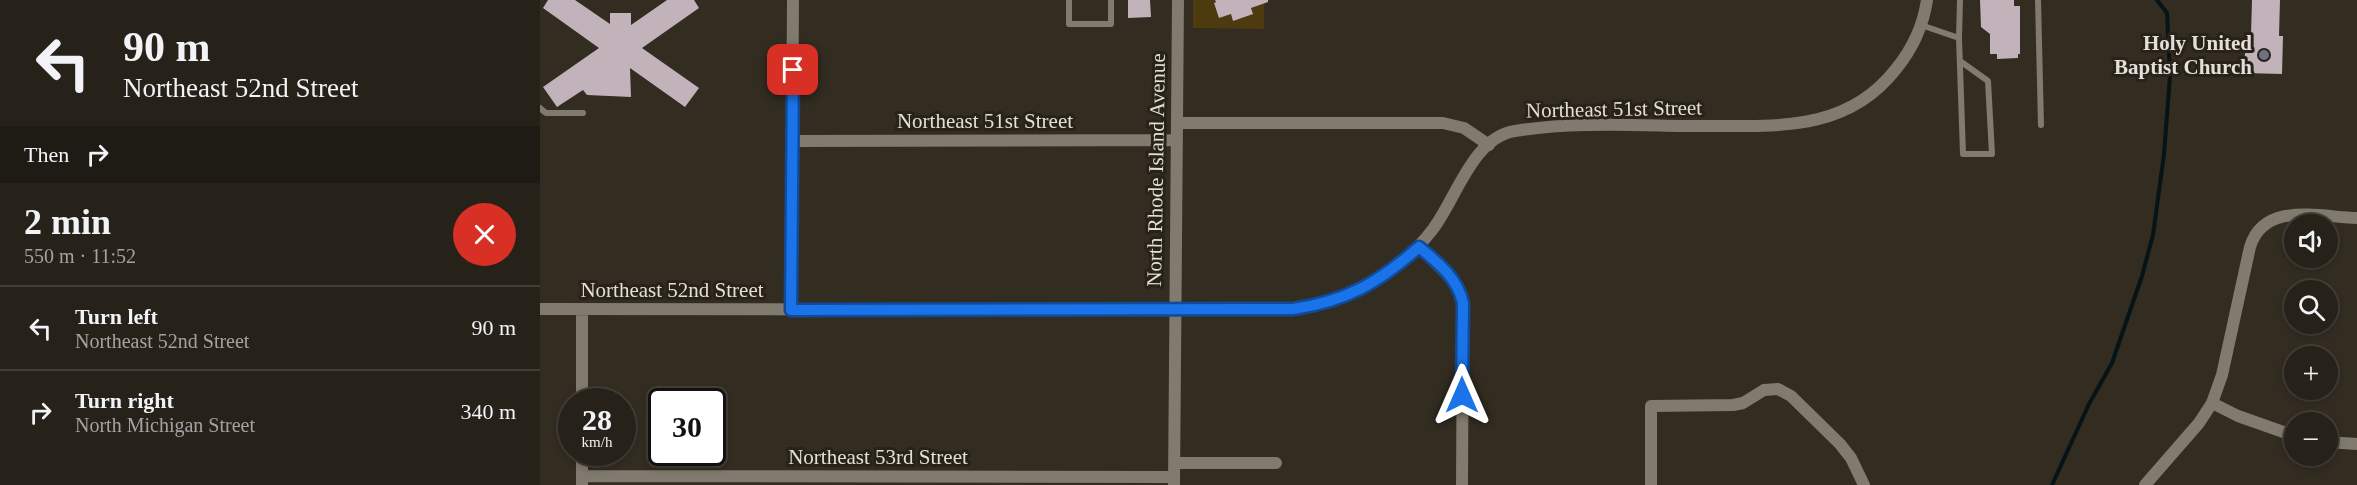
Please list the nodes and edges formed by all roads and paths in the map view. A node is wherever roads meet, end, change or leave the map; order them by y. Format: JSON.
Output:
{"nodes":[{"id":1,"x":793,"y":0,"type":"edge"},
{"id":2,"x":1070,"y":0,"type":"edge"},
{"id":3,"x":1111,"y":0,"type":"edge"},
{"id":4,"x":1178,"y":0,"type":"edge"},
{"id":5,"x":1927,"y":0,"type":"edge"},
{"id":6,"x":1960,"y":0,"type":"edge"},
{"id":7,"x":2038,"y":0,"type":"edge"},
{"id":8,"x":1922,"y":25,"type":"junction"},
{"id":9,"x":1959,"y":38,"type":"junction"},
{"id":10,"x":1960,"y":62,"type":"junction"},
{"id":11,"x":540,"y":108,"type":"edge"},
{"id":12,"x":583,"y":113,"type":"dead end"},
{"id":13,"x":1177,"y":123,"type":"junction"},
{"id":14,"x":2041,"y":125,"type":"dead end"},
{"id":15,"x":1177,"y":140,"type":"junction"},
{"id":16,"x":793,"y":141,"type":"junction"},
{"id":17,"x":1489,"y":145,"type":"junction"},
{"id":18,"x":2357,"y":218,"type":"edge"},
{"id":19,"x":1419,"y":247,"type":"junction"},
{"id":20,"x":540,"y":309,"type":"edge"},
{"id":21,"x":582,"y":309,"type":"junction"},
{"id":22,"x":791,"y":310,"type":"junction"},
{"id":23,"x":1174,"y":310,"type":"junction"},
{"id":24,"x":582,"y":388,"type":"edge"},
{"id":25,"x":2212,"y":402,"type":"junction"},
{"id":26,"x":2284,"y":432,"type":"edge"},
{"id":27,"x":2338,"y":443,"type":"edge"},
{"id":28,"x":2357,"y":444,"type":"edge"},
{"id":29,"x":1175,"y":463,"type":"junction"},
{"id":30,"x":1276,"y":463,"type":"dead end"},
{"id":31,"x":582,"y":481,"type":"edge"},
{"id":32,"x":1174,"y":481,"type":"edge"},
{"id":33,"x":1462,"y":485,"type":"edge"},
{"id":34,"x":1651,"y":485,"type":"edge"},
{"id":35,"x":1864,"y":485,"type":"edge"},
{"id":36,"x":2145,"y":485,"type":"edge"}],
"edges":[{"from":1,"to":16,"type":"street"},
{"from":2,"to":3,"type":"lane"},
{"from":4,"to":13,"type":"street","name":"North Rhode Island Avenue"},
{"from":5,"to":8,"type":"street","name":"Northeast 51st Street"},
{"from":6,"to":9,"type":"lane"},
{"from":7,"to":14,"type":"lane"},
{"from":8,"to":9,"type":"lane"},
{"from":8,"to":17,"type":"street","name":"Northeast 51st Street"},
{"from":9,"to":10,"type":"lane"},
{"from":10,"to":10,"type":"lane"},
{"from":11,"to":12,"type":"lane"},
{"from":13,"to":15,"type":"street","name":"North Rhode Island Avenue"},
{"from":13,"to":17,"type":"street"},
{"from":15,"to":16,"type":"street","name":"Northeast 51st Street"},
{"from":15,"to":23,"type":"street","name":"North Rhode Island Avenue"},
{"from":16,"to":22,"type":"street"},
{"from":17,"to":19,"type":"street","name":"Northeast 52nd Street"},
{"from":18,"to":25,"type":"street"},
{"from":19,"to":23,"type":"street","name":"Northeast 52nd Street"},
{"from":19,"to":33,"type":"street"},
{"from":20,"to":21,"type":"street","name":"Northeast 52nd Street"},
{"from":21,"to":22,"type":"street","name":"Northeast 52nd Street"},
{"from":21,"to":24,"type":"street"},
{"from":22,"to":23,"type":"street","name":"Northeast 52nd Street"},
{"from":23,"to":29,"type":"street","name":"North Rhode Island Avenue"},
{"from":25,"to":26,"type":"street"},
{"from":25,"to":36,"type":"street"},
{"from":27,"to":28,"type":"street"},
{"from":29,"to":30,"type":"street"},
{"from":29,"to":32,"type":"street","name":"North Rhode Island Avenue"},
{"from":31,"to":32,"type":"street","name":"Northeast 53rd Street"},
{"from":34,"to":35,"type":"street"}]}
